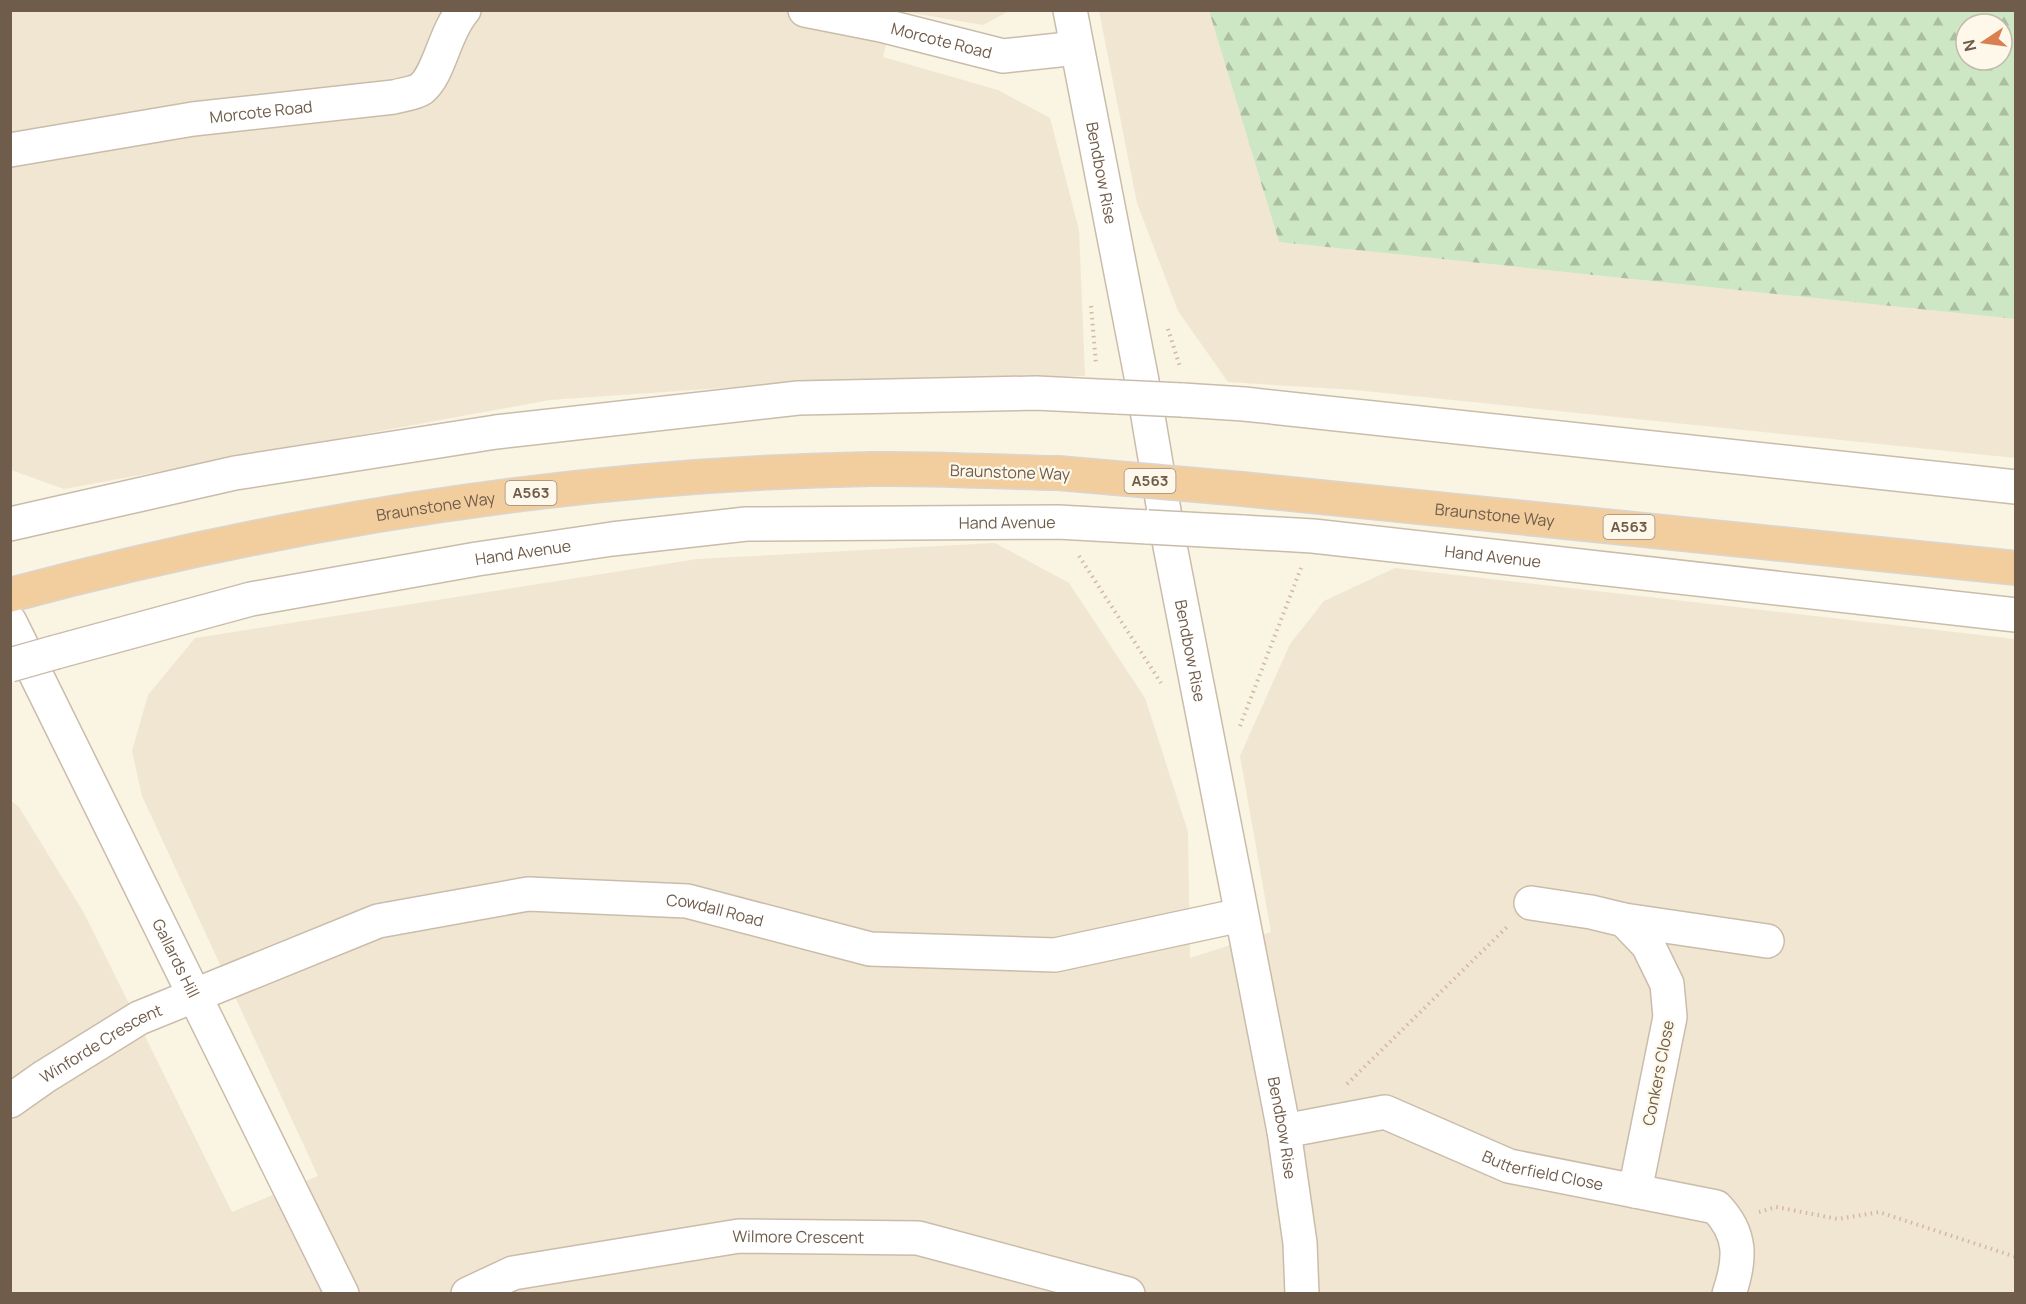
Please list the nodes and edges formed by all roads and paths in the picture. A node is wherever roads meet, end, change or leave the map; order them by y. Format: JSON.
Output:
{"nodes":[{"id":1,"x":464,"y":10,"type":"edge"},
{"id":2,"x":805,"y":10,"type":"edge"},
{"id":3,"x":1070,"y":10,"type":"edge"},
{"id":4,"x":1077,"y":48,"type":"junction"},
{"id":5,"x":10,"y":150,"type":"edge"},
{"id":6,"x":2016,"y":487,"type":"edge"},
{"id":7,"x":10,"y":524,"type":"edge"},
{"id":8,"x":2016,"y":568,"type":"edge"},
{"id":9,"x":12,"y":603,"type":"edge"},
{"id":10,"x":2016,"y":615,"type":"edge"},
{"id":11,"x":10,"y":665,"type":"edge"},
{"id":12,"x":1531,"y":903,"type":"joint"},
{"id":13,"x":1241,"y":915,"type":"junction"},
{"id":14,"x":1624,"y":920,"type":"junction"},
{"id":15,"x":1767,"y":941,"type":"dead end"},
{"id":16,"x":197,"y":994,"type":"junction"},
{"id":17,"x":10,"y":1101,"type":"edge"},
{"id":18,"x":1351,"y":1118,"type":"junction"},
{"id":19,"x":1284,"y":1131,"type":"junction"},
{"id":20,"x":1635,"y":1191,"type":"junction"},
{"id":21,"x":1730,"y":1222,"type":"junction"},
{"id":22,"x":2016,"y":1257,"type":"edge"},
{"id":23,"x":342,"y":1293,"type":"edge"},
{"id":24,"x":468,"y":1293,"type":"edge"},
{"id":25,"x":1128,"y":1293,"type":"edge"},
{"id":26,"x":1302,"y":1293,"type":"edge"},
{"id":27,"x":1729,"y":1293,"type":"edge"}],
"edges":[{"from":1,"to":5,"type":"street","name":"Morcote Road"},
{"from":2,"to":4,"type":"street","name":"Morcote Road"},
{"from":3,"to":4,"type":"street","name":"Bendbow Rise"},
{"from":4,"to":13,"type":"street","name":"Bendbow Rise"},
{"from":6,"to":7,"type":"street","bridge":true},
{"from":8,"to":9,"type":"highway","name":"Braunstone Way","number":"A563","bridge":true},
{"from":9,"to":16,"type":"street","name":"Gallards Hill"},
{"from":10,"to":11,"type":"street","name":"Hand Avenue","bridge":true},
{"from":12,"to":14,"type":"street"},
{"from":12,"to":18,"type":"path"},
{"from":13,"to":16,"type":"street","name":"Cowdall Road"},
{"from":13,"to":19,"type":"street","name":"Bendbow Rise"},
{"from":14,"to":15,"type":"street"},
{"from":14,"to":20,"type":"street","name":"Conkers Close"},
{"from":16,"to":17,"type":"street","name":"Winforde Crescent"},
{"from":16,"to":23,"type":"street","name":"Gallards Hill"},
{"from":18,"to":19,"type":"street","name":"Butterfield Close"},
{"from":18,"to":20,"type":"street","name":"Butterfield Close"},
{"from":19,"to":26,"type":"street","name":"Bendbow Rise"},
{"from":20,"to":21,"type":"street","name":"Butterfield Close"},
{"from":21,"to":22,"type":"path"},
{"from":21,"to":27,"type":"street"},
{"from":24,"to":25,"type":"street","name":"Wilmore Crescent"}]}
